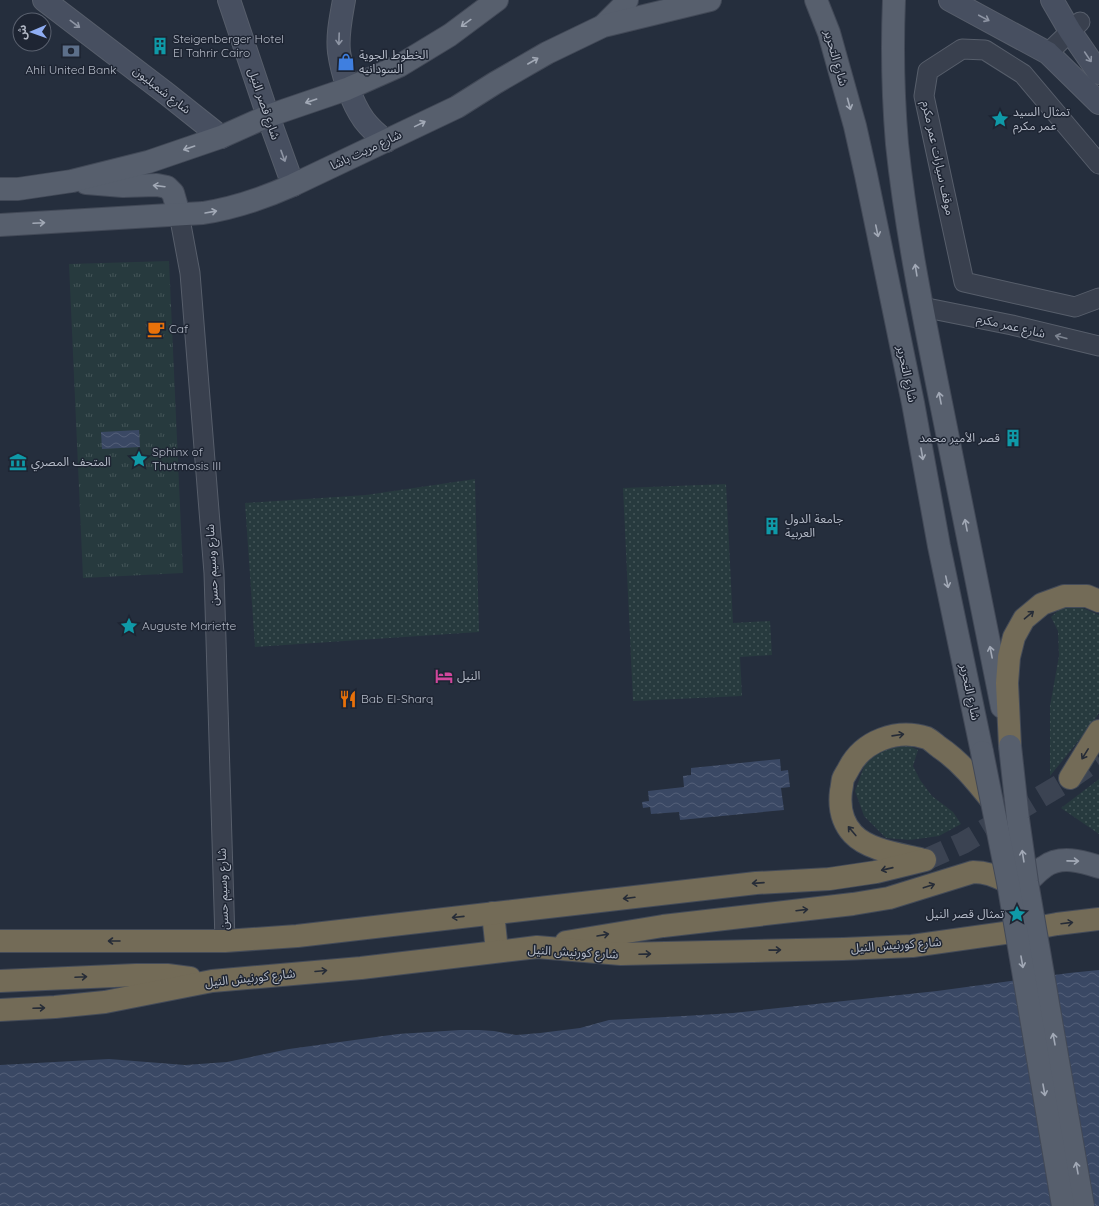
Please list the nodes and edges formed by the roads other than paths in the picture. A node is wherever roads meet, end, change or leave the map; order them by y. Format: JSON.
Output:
{"nodes":[{"id":1,"x":44,"y":0,"type":"edge"},
{"id":2,"x":229,"y":0,"type":"edge"},
{"id":3,"x":344,"y":0,"type":"edge"},
{"id":4,"x":497,"y":0,"type":"edge"},
{"id":5,"x":627,"y":0,"type":"edge"},
{"id":6,"x":710,"y":0,"type":"edge"},
{"id":7,"x":816,"y":0,"type":"edge"},
{"id":8,"x":894,"y":0,"type":"edge"},
{"id":9,"x":950,"y":0,"type":"edge"},
{"id":10,"x":1052,"y":0,"type":"edge"},
{"id":11,"x":603,"y":26,"type":"junction"},
{"id":12,"x":1075,"y":26,"type":"junction"},
{"id":13,"x":1048,"y":53,"type":"junction"},
{"id":14,"x":1099,"y":73,"type":"edge"},
{"id":15,"x":347,"y":89,"type":"junction"},
{"id":16,"x":1099,"y":103,"type":"edge"},
{"id":17,"x":268,"y":116,"type":"junction"},
{"id":18,"x":221,"y":137,"type":"junction"},
{"id":19,"x":386,"y":141,"type":"junction"},
{"id":20,"x":1099,"y":164,"type":"edge"},
{"id":21,"x":72,"y":181,"type":"junction"},
{"id":22,"x":294,"y":185,"type":"junction"},
{"id":23,"x":0,"y":189,"type":"edge"},
{"id":24,"x":179,"y":214,"type":"junction"},
{"id":25,"x":0,"y":225,"type":"edge"},
{"id":26,"x":1099,"y":298,"type":"edge"},
{"id":27,"x":922,"y":307,"type":"junction"},
{"id":28,"x":1099,"y":346,"type":"edge"},
{"id":29,"x":1099,"y":601,"type":"edge"},
{"id":30,"x":1099,"y":731,"type":"edge"},
{"id":31,"x":1010,"y":746,"type":"junction"},
{"id":32,"x":1070,"y":778,"type":"dead end"},
{"id":33,"x":992,"y":801,"type":"junction"},
{"id":34,"x":1099,"y":867,"type":"edge"},
{"id":35,"x":1018,"y":882,"type":"junction"},
{"id":36,"x":493,"y":913,"type":"junction"},
{"id":37,"x":1099,"y":919,"type":"edge"},
{"id":38,"x":0,"y":941,"type":"edge"},
{"id":39,"x":225,"y":941,"type":"junction"},
{"id":40,"x":537,"y":947,"type":"junction"},
{"id":41,"x":497,"y":951,"type":"junction"},
{"id":42,"x":0,"y":981,"type":"edge"},
{"id":43,"x":212,"y":981,"type":"junction"},
{"id":44,"x":0,"y":1010,"type":"edge"},
{"id":45,"x":1064,"y":1206,"type":"edge"},
{"id":46,"x":1083,"y":1206,"type":"edge"}],
"edges":[{"from":1,"to":18,"type":"street","name":"شارع شمبليون","one_way":true},
{"from":2,"to":17,"type":"street","name":"شارع قصر النيل"},
{"from":3,"to":15,"type":"street","one_way":true},
{"from":4,"to":15,"type":"main road","one_way":true},
{"from":5,"to":11,"type":"main road"},
{"from":6,"to":11,"type":"main road","name":"شارع مريت باشا"},
{"from":7,"to":33,"type":"main road","name":"شارع التحرير","one_way":true,"bridge":true},
{"from":27,"to":8,"type":"main road","one_way":true},
{"from":9,"to":13,"type":"street","one_way":true},
{"from":10,"to":12,"type":"street"},
{"from":19,"to":11,"type":"main road","name":"شارع مريت باشا","one_way":true},
{"from":12,"to":13,"type":"street"},
{"from":12,"to":14,"type":"street","one_way":true},
{"from":13,"to":16,"type":"street"},
{"from":15,"to":17,"type":"main road","one_way":true},
{"from":15,"to":19,"type":"street"},
{"from":17,"to":18,"type":"main road"},
{"from":17,"to":22,"type":"street","name":"شارع قصر النيل","one_way":true},
{"from":18,"to":21,"type":"main road","one_way":true},
{"from":19,"to":22,"type":"main road","name":"شارع مريت باشا"},
{"from":20,"to":26,"type":"street","name":"موقف سيارات عمر مكرم"},
{"from":21,"to":23,"type":"main road"},
{"from":24,"to":21,"type":"main road","one_way":true},
{"from":24,"to":22,"type":"main road","name":"شارع مريت باشا","one_way":true},
{"from":25,"to":24,"type":"main road","name":"شارع مريت باشا","one_way":true},
{"from":24,"to":39,"type":"street","name":"شارع وسيم حسن"},
{"from":28,"to":27,"type":"street","name":"شارع عمر مكرم","one_way":true},
{"from":31,"to":27,"type":"main road","one_way":true},
{"from":31,"to":29,"type":"highway","one_way":true},
{"from":30,"to":32,"type":"highway","one_way":true},
{"from":35,"to":31,"type":"main road","one_way":true,"bridge":true},
{"from":33,"to":35,"type":"main road","name":"شارع التحرير","bridge":true},
{"from":33,"to":36,"type":"highway"},
{"from":35,"to":34,"type":"main road","one_way":true},
{"from":40,"to":35,"type":"highway","one_way":true},
{"from":35,"to":45,"type":"main road","one_way":true,"bridge":true},
{"from":46,"to":35,"type":"main road","one_way":true,"bridge":true},
{"from":36,"to":39,"type":"highway","one_way":true},
{"from":36,"to":41,"type":"highway"},
{"from":40,"to":37,"type":"highway","name":"شارع كورنيش النيل","one_way":true},
{"from":39,"to":38,"type":"highway","one_way":true},
{"from":40,"to":41,"type":"highway","name":"شارع كورنيش النيل"},
{"from":43,"to":41,"type":"highway","name":"شارع كورنيش النيل","one_way":true},
{"from":42,"to":43,"type":"highway","one_way":true},
{"from":44,"to":43,"type":"highway","name":"شارع كورنيش النيل","one_way":true}]}
